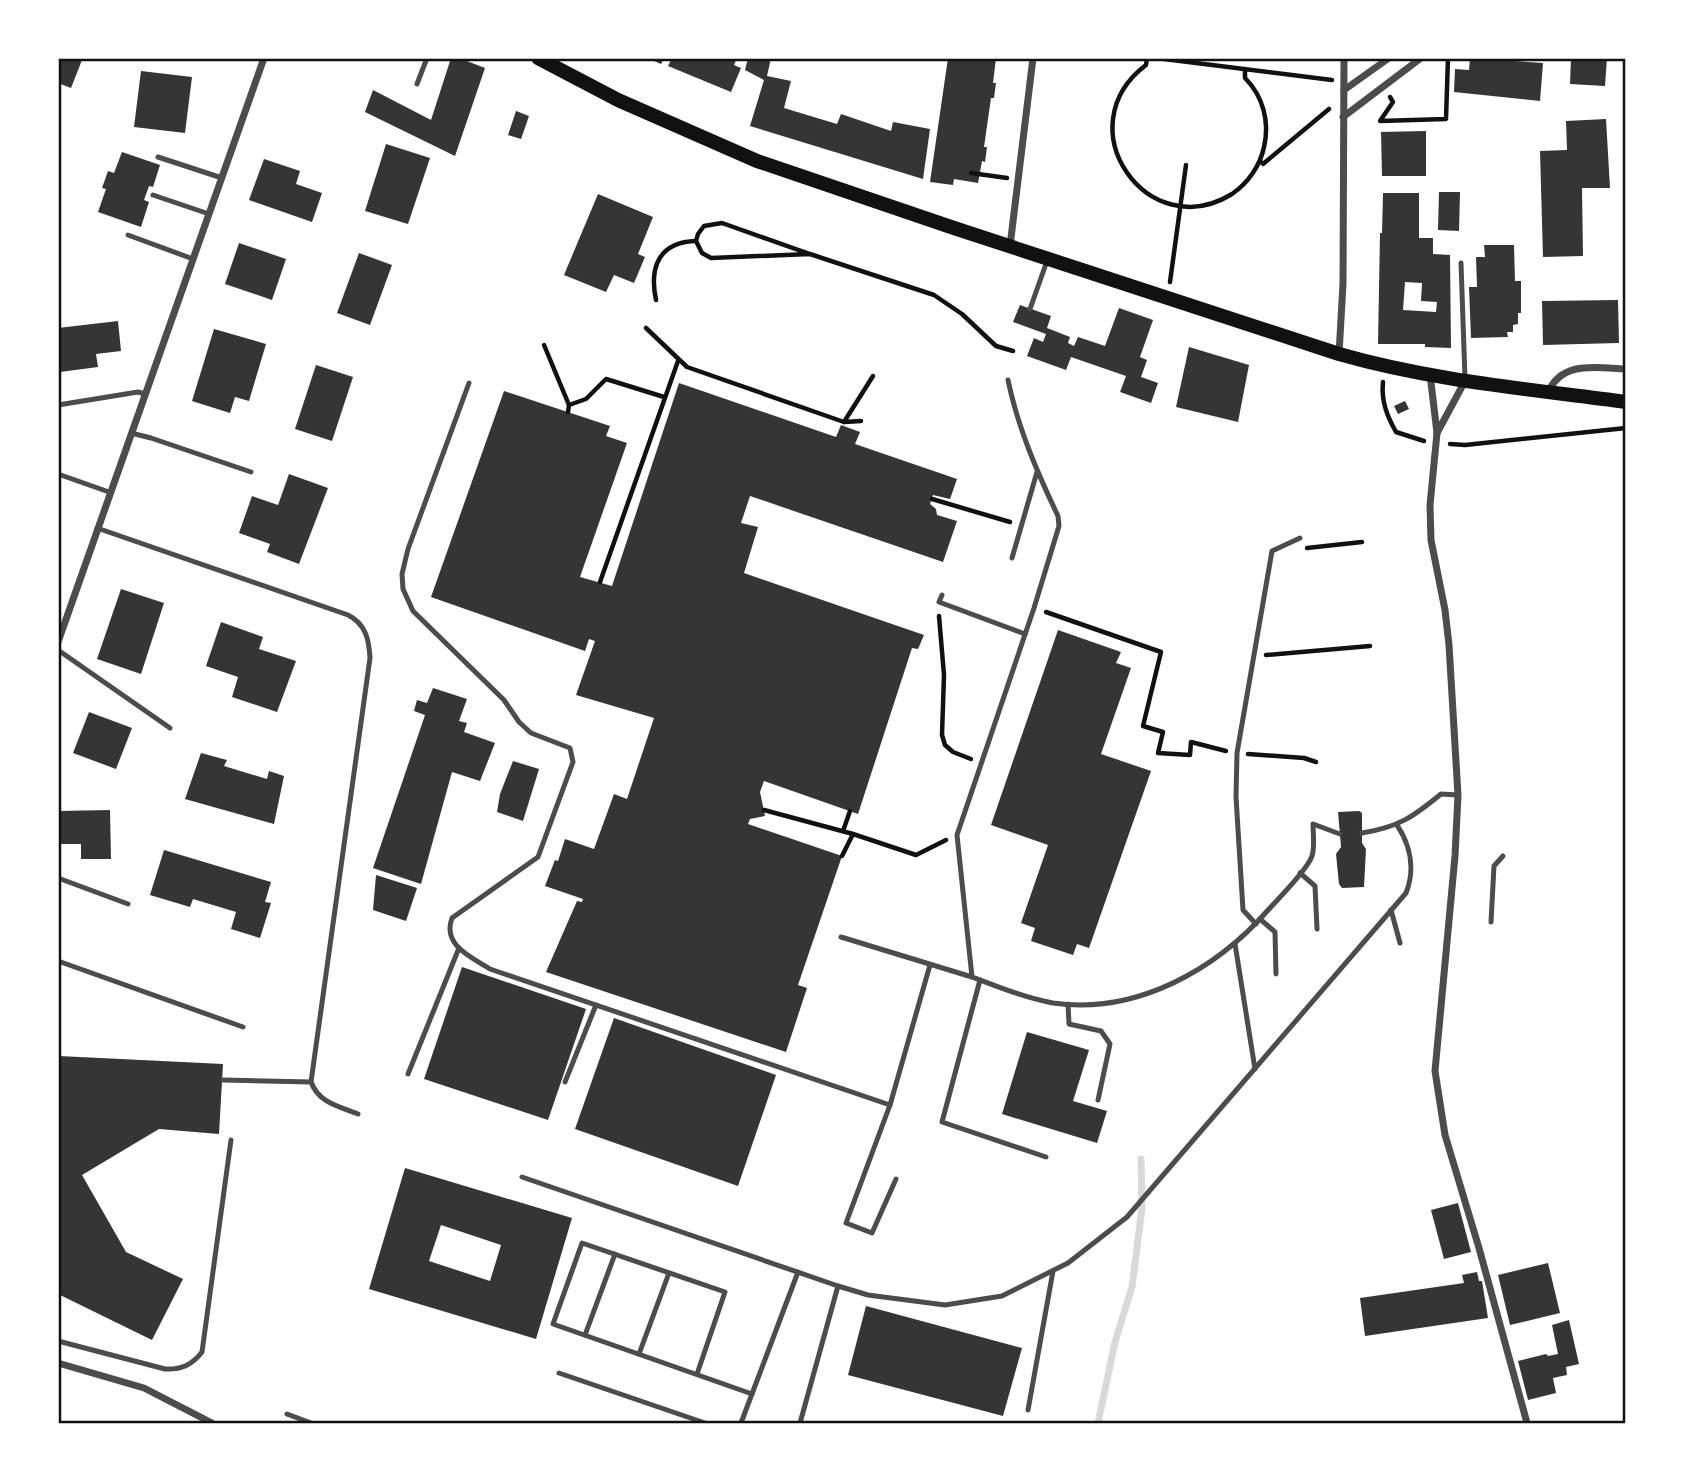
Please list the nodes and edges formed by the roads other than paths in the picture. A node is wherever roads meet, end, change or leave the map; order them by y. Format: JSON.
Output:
{"nodes":[{"id":1,"x":264,"y":58,"type":"edge"},
{"id":2,"x":427,"y":58,"type":"edge"},
{"id":3,"x":538,"y":58,"type":"edge"},
{"id":4,"x":1033,"y":58,"type":"edge"},
{"id":5,"x":1344,"y":58,"type":"edge"},
{"id":6,"x":1389,"y":58,"type":"edge"},
{"id":7,"x":1421,"y":58,"type":"edge"},
{"id":8,"x":416,"y":84,"type":"dead end"},
{"id":9,"x":1344,"y":90,"type":"junction"},
{"id":10,"x":1343,"y":117,"type":"junction"},
{"id":11,"x":158,"y":157,"type":"dead end"},
{"id":12,"x":222,"y":178,"type":"junction"},
{"id":13,"x":153,"y":195,"type":"dead end"},
{"id":14,"x":209,"y":214,"type":"junction"},
{"id":15,"x":128,"y":235,"type":"dead end"},
{"id":16,"x":1010,"y":247,"type":"junction"},
{"id":17,"x":1049,"y":258,"type":"junction"},
{"id":18,"x":193,"y":259,"type":"junction"},
{"id":19,"x":1461,"y":263,"type":"dead end"},
{"id":20,"x":1031,"y":309,"type":"dead end"},
{"id":21,"x":1339,"y":354,"type":"junction"},
{"id":22,"x":1626,"y":369,"type":"edge"},
{"id":23,"x":1430,"y":374,"type":"junction"},
{"id":24,"x":1008,"y":380,"type":"dead end"},
{"id":25,"x":1465,"y":381,"type":"junction"},
{"id":26,"x":469,"y":383,"type":"dead end"},
{"id":27,"x":1548,"y":392,"type":"junction"},
{"id":28,"x":145,"y":394,"type":"junction"},
{"id":29,"x":1626,"y":402,"type":"edge"},
{"id":30,"x":58,"y":405,"type":"edge"},
{"id":31,"x":131,"y":433,"type":"junction"},
{"id":32,"x":1437,"y":433,"type":"junction"},
{"id":33,"x":251,"y":472,"type":"dead end"},
{"id":34,"x":1037,"y":472,"type":"junction"},
{"id":35,"x":58,"y":474,"type":"edge"},
{"id":36,"x":109,"y":492,"type":"junction"},
{"id":37,"x":97,"y":528,"type":"junction"},
{"id":38,"x":1300,"y":538,"type":"dead end"},
{"id":39,"x":1012,"y":558,"type":"dead end"},
{"id":40,"x":942,"y":595,"type":"dead end"},
{"id":41,"x":1025,"y":634,"type":"junction"},
{"id":42,"x":58,"y":642,"type":"edge"},
{"id":43,"x":58,"y":650,"type":"edge"},
{"id":44,"x":170,"y":728,"type":"dead end"},
{"id":45,"x":1458,"y":795,"type":"junction"},
{"id":46,"x":1398,"y":825,"type":"junction"},
{"id":47,"x":1362,"y":833,"type":"dead end"},
{"id":48,"x":1340,"y":834,"type":"dead end"},
{"id":49,"x":1503,"y":856,"type":"dead end"},
{"id":50,"x":1300,"y":873,"type":"junction"},
{"id":51,"x":58,"y":877,"type":"edge"},
{"id":52,"x":128,"y":904,"type":"dead end"},
{"id":53,"x":1391,"y":910,"type":"junction"},
{"id":54,"x":1258,"y":922,"type":"junction"},
{"id":55,"x":1491,"y":922,"type":"dead end"},
{"id":56,"x":1317,"y":929,"type":"dead end"},
{"id":57,"x":841,"y":937,"type":"dead end"},
{"id":58,"x":1400,"y":943,"type":"dead end"},
{"id":59,"x":1235,"y":944,"type":"junction"},
{"id":60,"x":459,"y":948,"type":"junction"},
{"id":61,"x":58,"y":961,"type":"edge"},
{"id":62,"x":930,"y":965,"type":"junction"},
{"id":63,"x":1276,"y":974,"type":"dead end"},
{"id":64,"x":972,"y":977,"type":"junction"},
{"id":65,"x":980,"y":980,"type":"junction"},
{"id":66,"x":1068,"y":1004,"type":"junction"},
{"id":67,"x":596,"y":1005,"type":"junction"},
{"id":68,"x":243,"y":1027,"type":"dead end"},
{"id":69,"x":1255,"y":1069,"type":"junction"},
{"id":70,"x":408,"y":1074,"type":"dead end"},
{"id":71,"x":223,"y":1080,"type":"dead end"},
{"id":72,"x":311,"y":1082,"type":"junction"},
{"id":73,"x":565,"y":1082,"type":"dead end"},
{"id":74,"x":1098,"y":1100,"type":"dead end"},
{"id":75,"x":890,"y":1105,"type":"junction"},
{"id":76,"x":358,"y":1114,"type":"dead end"},
{"id":77,"x":231,"y":1140,"type":"dead end"},
{"id":78,"x":1046,"y":1157,"type":"dead end"},
{"id":79,"x":522,"y":1177,"type":"dead end"},
{"id":80,"x":896,"y":1179,"type":"dead end"},
{"id":81,"x":615,"y":1254,"type":"junction"},
{"id":82,"x":1053,"y":1271,"type":"junction"},
{"id":83,"x":798,"y":1272,"type":"junction"},
{"id":84,"x":669,"y":1273,"type":"junction"},
{"id":85,"x":838,"y":1286,"type":"junction"},
{"id":86,"x":585,"y":1335,"type":"junction"},
{"id":87,"x":58,"y":1341,"type":"edge"},
{"id":88,"x":639,"y":1354,"type":"junction"},
{"id":89,"x":58,"y":1363,"type":"edge"},
{"id":90,"x":559,"y":1373,"type":"dead end"},
{"id":91,"x":697,"y":1374,"type":"junction"},
{"id":92,"x":752,"y":1394,"type":"junction"},
{"id":93,"x":1028,"y":1410,"type":"dead end"},
{"id":94,"x":287,"y":1414,"type":"dead end"},
{"id":95,"x":212,"y":1423,"type":"edge"},
{"id":96,"x":311,"y":1423,"type":"edge"},
{"id":97,"x":705,"y":1423,"type":"edge"},
{"id":98,"x":741,"y":1423,"type":"edge"},
{"id":99,"x":800,"y":1423,"type":"edge"},
{"id":100,"x":1527,"y":1423,"type":"edge"}],
"edges":[{"from":1,"to":12,"type":"street"},
{"from":2,"to":8,"type":"lane"},
{"from":3,"to":16,"type":"main road"},
{"from":4,"to":16,"type":"street"},
{"from":5,"to":9,"type":"street"},
{"from":6,"to":9,"type":"street"},
{"from":7,"to":10,"type":"street"},
{"from":9,"to":10,"type":"street"},
{"from":10,"to":21,"type":"street"},
{"from":11,"to":12,"type":"lane"},
{"from":12,"to":14,"type":"street"},
{"from":13,"to":14,"type":"lane"},
{"from":14,"to":18,"type":"street"},
{"from":15,"to":18,"type":"lane"},
{"from":16,"to":17,"type":"main road"},
{"from":17,"to":20,"type":"lane"},
{"from":17,"to":21,"type":"main road"},
{"from":18,"to":28,"type":"street"},
{"from":19,"to":25,"type":"lane"},
{"from":21,"to":23,"type":"main road"},
{"from":22,"to":27,"type":"street"},
{"from":23,"to":25,"type":"main road"},
{"from":23,"to":32,"type":"street"},
{"from":24,"to":34,"type":"lane"},
{"from":25,"to":27,"type":"main road"},
{"from":25,"to":32,"type":"street"},
{"from":26,"to":60,"type":"lane"},
{"from":27,"to":29,"type":"main road"},
{"from":28,"to":30,"type":"lane"},
{"from":28,"to":31,"type":"street"},
{"from":31,"to":33,"type":"lane"},
{"from":31,"to":36,"type":"street"},
{"from":32,"to":45,"type":"street"},
{"from":34,"to":39,"type":"lane"},
{"from":34,"to":41,"type":"lane"},
{"from":35,"to":36,"type":"lane"},
{"from":36,"to":37,"type":"street"},
{"from":37,"to":42,"type":"street"},
{"from":37,"to":72,"type":"lane"},
{"from":38,"to":54,"type":"lane"},
{"from":40,"to":41,"type":"lane"},
{"from":41,"to":64,"type":"lane"},
{"from":43,"to":44,"type":"lane"},
{"from":45,"to":46,"type":"lane"},
{"from":45,"to":100,"type":"street"},
{"from":46,"to":47,"type":"lane"},
{"from":46,"to":53,"type":"lane"},
{"from":48,"to":50,"type":"lane"},
{"from":49,"to":55,"type":"lane"},
{"from":50,"to":54,"type":"lane"},
{"from":50,"to":56,"type":"lane"},
{"from":51,"to":52,"type":"lane"},
{"from":53,"to":58,"type":"lane"},
{"from":53,"to":69,"type":"lane"},
{"from":54,"to":59,"type":"lane"},
{"from":54,"to":63,"type":"lane"},
{"from":57,"to":62,"type":"lane"},
{"from":59,"to":66,"type":"lane"},
{"from":59,"to":69,"type":"lane"},
{"from":60,"to":67,"type":"lane"},
{"from":60,"to":70,"type":"lane"},
{"from":61,"to":68,"type":"lane"},
{"from":62,"to":64,"type":"lane"},
{"from":62,"to":75,"type":"lane"},
{"from":64,"to":65,"type":"lane"},
{"from":65,"to":66,"type":"lane"},
{"from":65,"to":78,"type":"lane"},
{"from":66,"to":74,"type":"lane"},
{"from":67,"to":73,"type":"lane"},
{"from":67,"to":75,"type":"lane"},
{"from":69,"to":82,"type":"lane"},
{"from":71,"to":72,"type":"lane"},
{"from":72,"to":76,"type":"lane"},
{"from":75,"to":80,"type":"lane"},
{"from":77,"to":87,"type":"lane"},
{"from":79,"to":83,"type":"lane"},
{"from":81,"to":84,"type":"lane"},
{"from":81,"to":86,"type":"lane"},
{"from":81,"to":86,"type":"lane"},
{"from":82,"to":85,"type":"lane"},
{"from":82,"to":93,"type":"lane"},
{"from":83,"to":85,"type":"lane"},
{"from":83,"to":92,"type":"lane"},
{"from":84,"to":88,"type":"lane"},
{"from":84,"to":91,"type":"lane"},
{"from":85,"to":99,"type":"lane"},
{"from":86,"to":88,"type":"lane"},
{"from":88,"to":91,"type":"lane"},
{"from":89,"to":95,"type":"street"},
{"from":90,"to":97,"type":"lane"},
{"from":91,"to":92,"type":"lane"},
{"from":92,"to":98,"type":"lane"},
{"from":94,"to":96,"type":"lane"}]}
